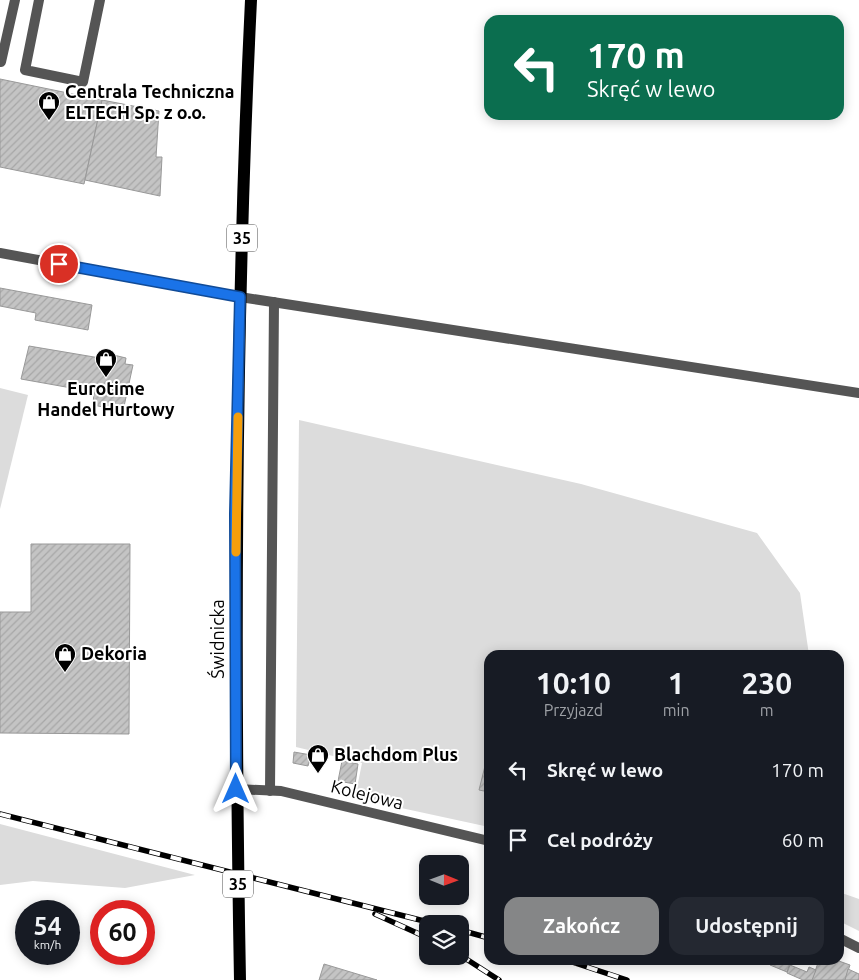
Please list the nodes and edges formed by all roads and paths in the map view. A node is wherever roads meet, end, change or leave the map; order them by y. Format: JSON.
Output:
{"nodes":[{"id":1,"x":15,"y":0,"type":"edge"},
{"id":2,"x":39,"y":0,"type":"edge"},
{"id":3,"x":100,"y":0,"type":"edge"},
{"id":4,"x":251,"y":0,"type":"edge"},
{"id":5,"x":1,"y":62,"type":"edge"},
{"id":6,"x":0,"y":253,"type":"edge"},
{"id":7,"x":240,"y":297,"type":"junction"},
{"id":8,"x":274,"y":302,"type":"junction"},
{"id":9,"x":859,"y":393,"type":"edge"},
{"id":10,"x":236,"y":789,"type":"junction"},
{"id":11,"x":270,"y":790,"type":"junction"},
{"id":12,"x":484,"y":840,"type":"edge"},
{"id":13,"x":844,"y":940,"type":"edge"},
{"id":14,"x":859,"y":948,"type":"edge"},
{"id":15,"x":240,"y":980,"type":"edge"}],
"edges":[{"from":1,"to":5,"type":"street"},
{"from":2,"to":3,"type":"street"},
{"from":4,"to":7,"type":"main road","number":"35"},
{"from":6,"to":7,"type":"street"},
{"from":7,"to":8,"type":"street"},
{"from":7,"to":10,"type":"main road","name":"Świdnicka","number":"35"},
{"from":8,"to":9,"type":"street"},
{"from":8,"to":11,"type":"street"},
{"from":10,"to":11,"type":"street","name":"Kolejowa"},
{"from":10,"to":15,"type":"main road","name":"Świdnicka","number":"35"},
{"from":11,"to":12,"type":"street","name":"Kolejowa"},
{"from":13,"to":14,"type":"street"}]}
